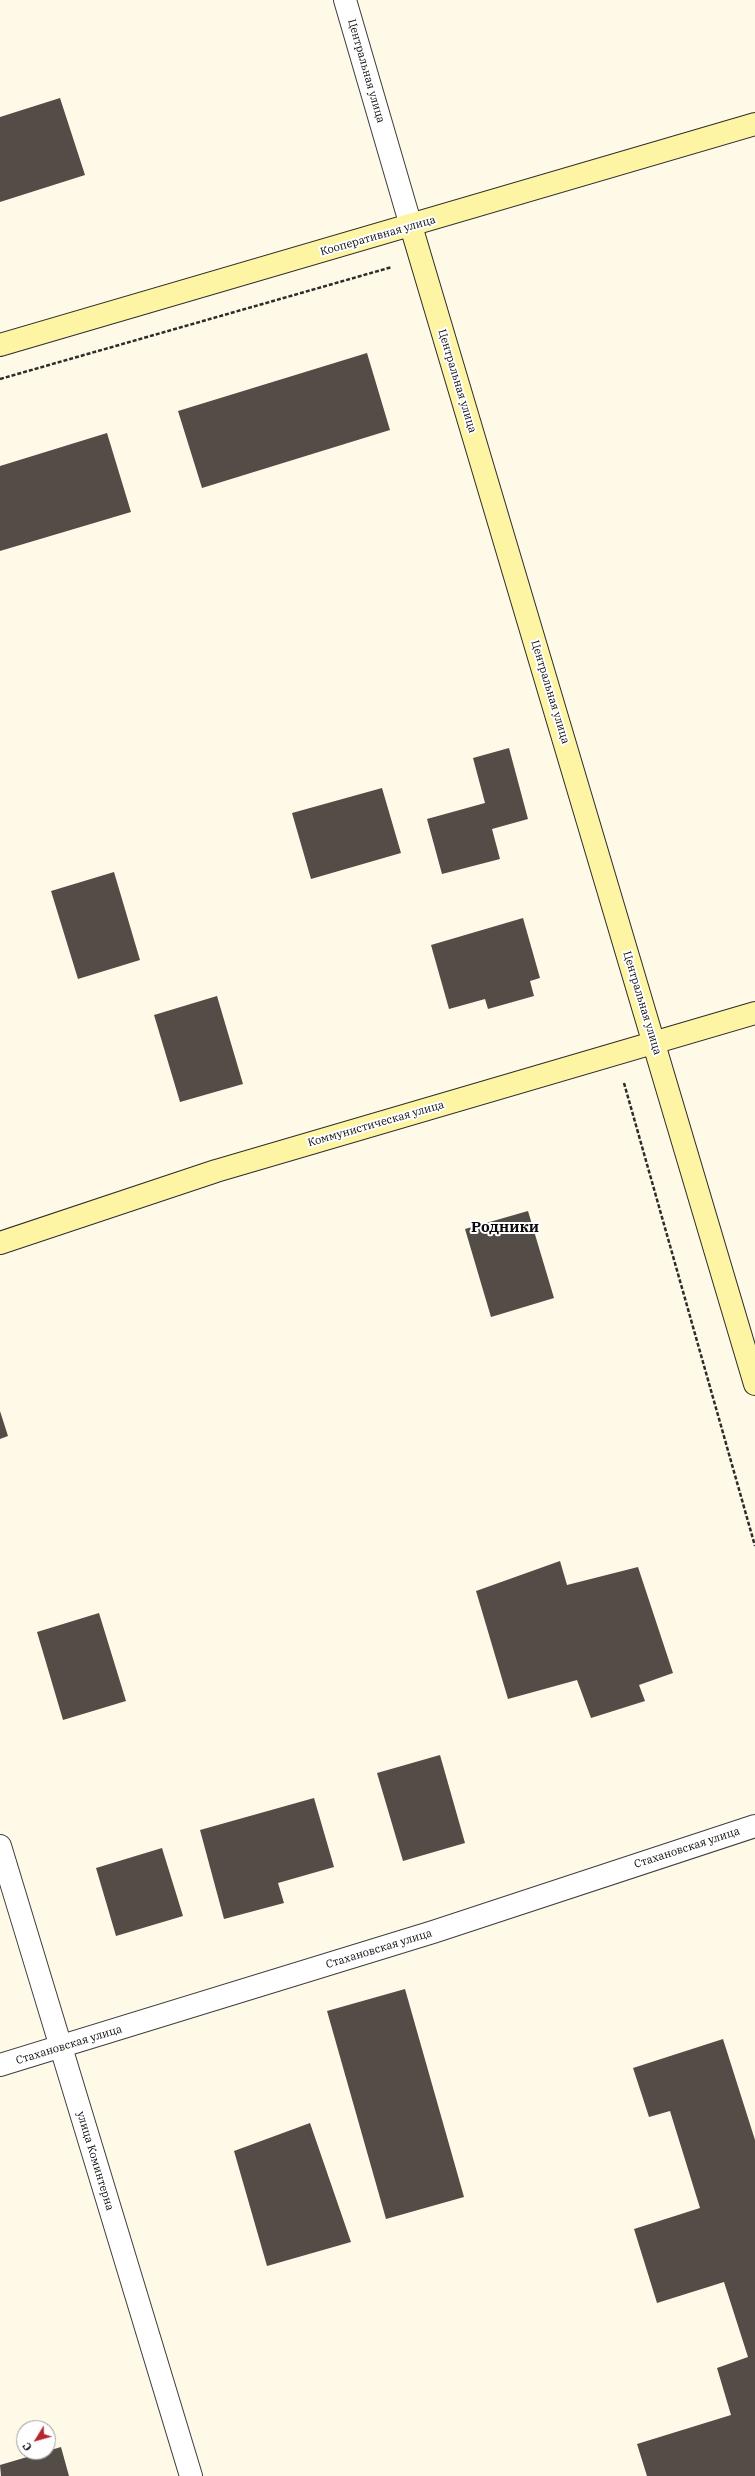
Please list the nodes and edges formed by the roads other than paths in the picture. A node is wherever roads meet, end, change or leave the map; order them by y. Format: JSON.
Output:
{"nodes":[{"id":1,"x":345,"y":0,"type":"edge"},
{"id":2,"x":755,"y":124,"type":"edge"},
{"id":3,"x":411,"y":226,"type":"junction"},
{"id":4,"x":0,"y":345,"type":"edge"},
{"id":5,"x":755,"y":1013,"type":"edge"},
{"id":6,"x":654,"y":1043,"type":"junction"},
{"id":7,"x":0,"y":1243,"type":"edge"},
{"id":8,"x":755,"y":1384,"type":"edge"},
{"id":9,"x":755,"y":1826,"type":"edge"},
{"id":10,"x":0,"y":1846,"type":"edge"},
{"id":11,"x":60,"y":2048,"type":"junction"},
{"id":12,"x":0,"y":2066,"type":"edge"},
{"id":13,"x":191,"y":2476,"type":"edge"}],
"edges":[{"from":1,"to":3,"type":"street","name":"Центральная улица"},
{"from":2,"to":3,"type":"street","name":"Кооперативная улица"},
{"from":3,"to":4,"type":"street","name":"Кооперативная улица"},
{"from":3,"to":6,"type":"street","name":"Центральная улица"},
{"from":5,"to":6,"type":"street","name":"Коммунистическая улица"},
{"from":6,"to":7,"type":"street","name":"Коммунистическая улица"},
{"from":6,"to":8,"type":"street","name":"Центральная улица"},
{"from":9,"to":11,"type":"street","name":"Стахановская улица"},
{"from":10,"to":11,"type":"street","name":"улица Коминтерна"},
{"from":11,"to":12,"type":"street","name":"Стахановская улица"},
{"from":11,"to":13,"type":"street","name":"улица Коминтерна"}]}
